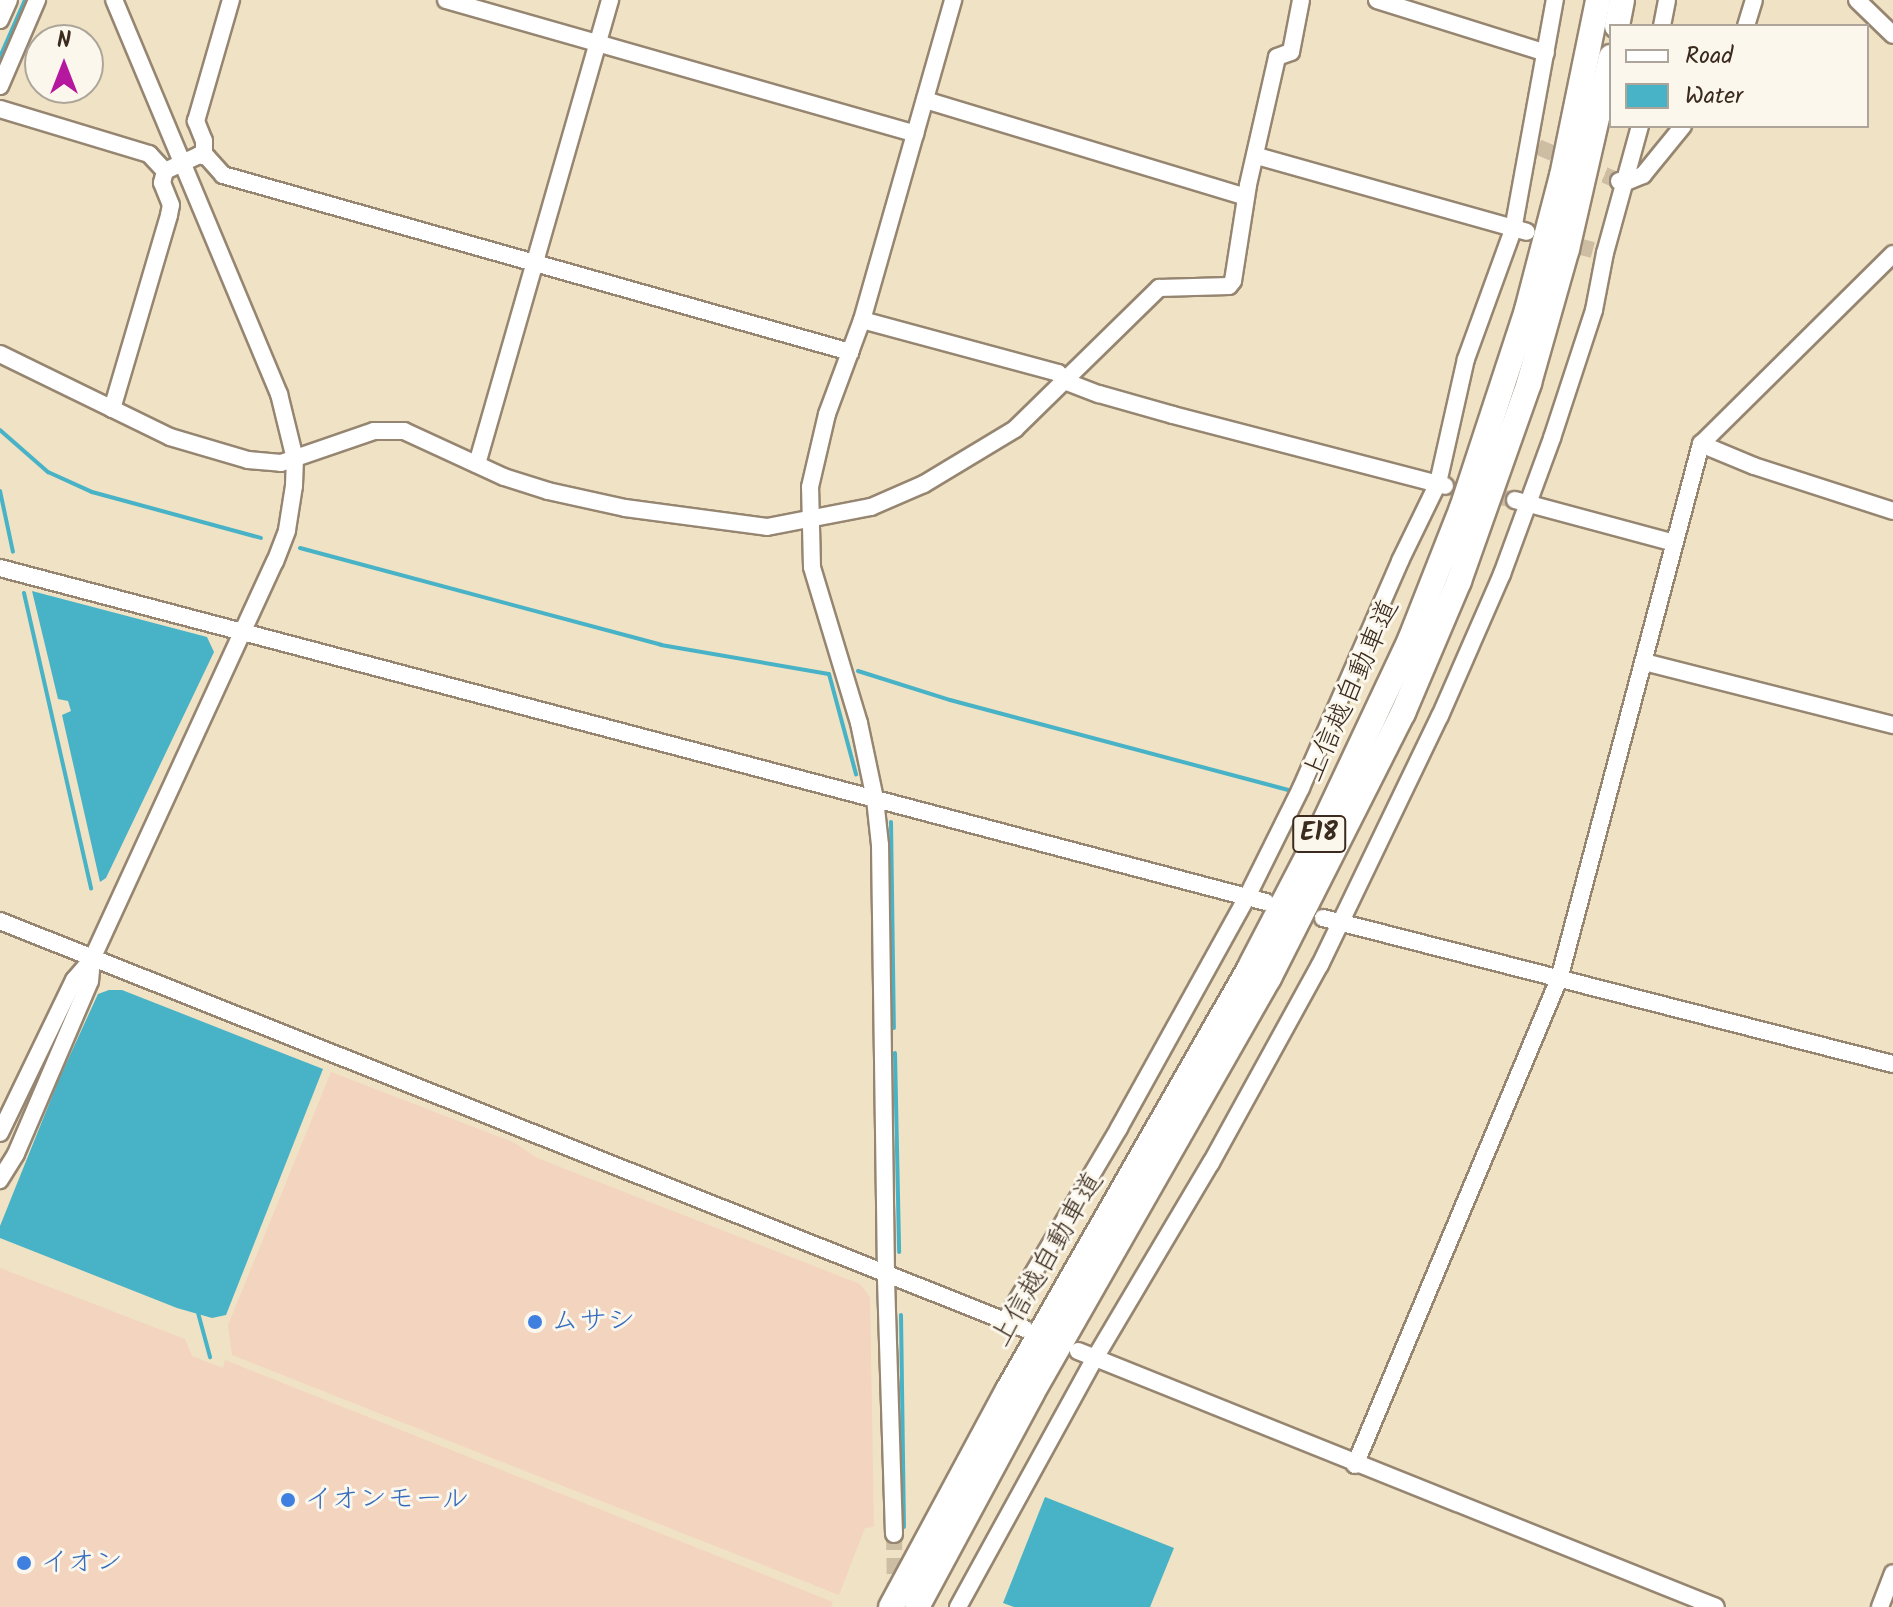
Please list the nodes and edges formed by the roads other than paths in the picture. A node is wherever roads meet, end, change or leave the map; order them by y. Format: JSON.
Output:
{"nodes":[{"id":1,"x":9,"y":0,"type":"edge"},
{"id":2,"x":37,"y":0,"type":"edge"},
{"id":3,"x":114,"y":0,"type":"edge"},
{"id":4,"x":231,"y":0,"type":"edge"},
{"id":5,"x":446,"y":0,"type":"edge"},
{"id":6,"x":610,"y":0,"type":"edge"},
{"id":7,"x":953,"y":0,"type":"edge"},
{"id":8,"x":1301,"y":0,"type":"edge"},
{"id":9,"x":1377,"y":0,"type":"edge"},
{"id":10,"x":1555,"y":0,"type":"edge"},
{"id":11,"x":1598,"y":0,"type":"edge"},
{"id":12,"x":1622,"y":0,"type":"edge"},
{"id":13,"x":1667,"y":0,"type":"edge"},
{"id":14,"x":1754,"y":0,"type":"edge"},
{"id":15,"x":1857,"y":0,"type":"edge"},
{"id":16,"x":0,"y":20,"type":"edge"},
{"id":17,"x":1617,"y":24,"type":"edge"},
{"id":18,"x":1662,"y":24,"type":"edge"},
{"id":19,"x":1747,"y":24,"type":"edge"},
{"id":20,"x":1893,"y":35,"type":"edge"},
{"id":21,"x":596,"y":43,"type":"junction"},
{"id":22,"x":1546,"y":53,"type":"junction"},
{"id":23,"x":1609,"y":66,"type":"edge"},
{"id":24,"x":0,"y":86,"type":"edge"},
{"id":25,"x":925,"y":100,"type":"junction"},
{"id":26,"x":0,"y":109,"type":"edge"},
{"id":27,"x":1639,"y":128,"type":"edge"},
{"id":28,"x":1681,"y":128,"type":"edge"},
{"id":29,"x":915,"y":134,"type":"junction"},
{"id":30,"x":204,"y":156,"type":"junction"},
{"id":31,"x":1257,"y":156,"type":"junction"},
{"id":32,"x":182,"y":163,"type":"junction"},
{"id":33,"x":165,"y":171,"type":"junction"},
{"id":34,"x":1622,"y":182,"type":"junction"},
{"id":35,"x":1246,"y":197,"type":"junction"},
{"id":36,"x":1520,"y":231,"type":"junction"},
{"id":37,"x":1893,"y":254,"type":"edge"},
{"id":38,"x":534,"y":260,"type":"junction"},
{"id":39,"x":862,"y":320,"type":"junction"},
{"id":40,"x":850,"y":352,"type":"junction"},
{"id":41,"x":0,"y":354,"type":"edge"},
{"id":42,"x":1067,"y":382,"type":"junction"},
{"id":43,"x":112,"y":409,"type":"junction"},
{"id":44,"x":1701,"y":444,"type":"junction"},
{"id":45,"x":295,"y":459,"type":"junction"},
{"id":46,"x":477,"y":464,"type":"junction"},
{"id":47,"x":1442,"y":485,"type":"junction"},
{"id":48,"x":1522,"y":502,"type":"junction"},
{"id":49,"x":1893,"y":511,"type":"edge"},
{"id":50,"x":810,"y":519,"type":"junction"},
{"id":51,"x":1674,"y":543,"type":"junction"},
{"id":52,"x":0,"y":568,"type":"edge"},
{"id":53,"x":243,"y":630,"type":"junction"},
{"id":54,"x":1644,"y":662,"type":"junction"},
{"id":55,"x":1893,"y":725,"type":"edge"},
{"id":56,"x":875,"y":799,"type":"junction"},
{"id":57,"x":1246,"y":899,"type":"junction"},
{"id":58,"x":1266,"y":902,"type":"dead end"},
{"id":59,"x":1323,"y":918,"type":"dead end"},
{"id":60,"x":0,"y":921,"type":"edge"},
{"id":61,"x":1340,"y":922,"type":"junction"},
{"id":62,"x":92,"y":959,"type":"junction"},
{"id":63,"x":1559,"y":979,"type":"junction"},
{"id":64,"x":1893,"y":1064,"type":"edge"},
{"id":65,"x":0,"y":1133,"type":"edge"},
{"id":66,"x":0,"y":1180,"type":"edge"},
{"id":67,"x":886,"y":1274,"type":"junction"},
{"id":68,"x":1005,"y":1321,"type":"junction"},
{"id":69,"x":1025,"y":1329,"type":"dead end"},
{"id":70,"x":1078,"y":1351,"type":"dead end"},
{"id":71,"x":1095,"y":1358,"type":"junction"},
{"id":72,"x":1355,"y":1465,"type":"junction"},
{"id":73,"x":894,"y":1534,"type":"tunnel mouth"},
{"id":74,"x":1893,"y":1573,"type":"edge"},
{"id":75,"x":891,"y":1607,"type":"edge"},
{"id":76,"x":917,"y":1607,"type":"edge"},
{"id":77,"x":958,"y":1607,"type":"edge"},
{"id":78,"x":1716,"y":1607,"type":"edge"},
{"id":79,"x":1880,"y":1607,"type":"edge"}],
"edges":[{"from":1,"to":16,"type":"street"},
{"from":2,"to":24,"type":"street"},
{"from":3,"to":32,"type":"street"},
{"from":4,"to":30,"type":"street"},
{"from":5,"to":21,"type":"street"},
{"from":6,"to":21,"type":"street"},
{"from":7,"to":25,"type":"street"},
{"from":8,"to":31,"type":"street"},
{"from":9,"to":22,"type":"street"},
{"from":10,"to":22,"type":"street"},
{"from":11,"to":75,"type":"highway","name":"上信越自動車道","number":"E18"},
{"from":12,"to":17,"type":"highway"},
{"from":13,"to":18,"type":"street"},
{"from":14,"to":19,"type":"street"},
{"from":15,"to":20,"type":"street"},
{"from":21,"to":29,"type":"street"},
{"from":21,"to":38,"type":"street"},
{"from":22,"to":36,"type":"street"},
{"from":23,"to":76,"type":"highway","name":"上信越自動車道","number":"E18"},
{"from":25,"to":29,"type":"street"},
{"from":25,"to":35,"type":"street"},
{"from":26,"to":33,"type":"street"},
{"from":27,"to":34,"type":"street"},
{"from":28,"to":34,"type":"street"},
{"from":29,"to":39,"type":"street"},
{"from":30,"to":32,"type":"street"},
{"from":30,"to":38,"type":"street"},
{"from":31,"to":35,"type":"street"},
{"from":31,"to":36,"type":"street"},
{"from":32,"to":33,"type":"street"},
{"from":32,"to":45,"type":"street"},
{"from":33,"to":43,"type":"street"},
{"from":34,"to":48,"type":"street"},
{"from":35,"to":42,"type":"street"},
{"from":36,"to":47,"type":"street"},
{"from":37,"to":44,"type":"street"},
{"from":38,"to":40,"type":"street"},
{"from":38,"to":46,"type":"street"},
{"from":39,"to":40,"type":"street"},
{"from":39,"to":42,"type":"street"},
{"from":40,"to":50,"type":"street"},
{"from":41,"to":43,"type":"street"},
{"from":42,"to":47,"type":"street"},
{"from":42,"to":50,"type":"street"},
{"from":43,"to":45,"type":"street"},
{"from":44,"to":49,"type":"street"},
{"from":44,"to":51,"type":"street"},
{"from":45,"to":46,"type":"street"},
{"from":45,"to":53,"type":"street"},
{"from":46,"to":50,"type":"street"},
{"from":47,"to":57,"type":"street"},
{"from":48,"to":51,"type":"street"},
{"from":48,"to":61,"type":"street"},
{"from":50,"to":56,"type":"street"},
{"from":51,"to":54,"type":"street"},
{"from":52,"to":53,"type":"street"},
{"from":53,"to":56,"type":"street"},
{"from":53,"to":62,"type":"street"},
{"from":54,"to":55,"type":"street"},
{"from":54,"to":63,"type":"street"},
{"from":56,"to":57,"type":"street"},
{"from":56,"to":67,"type":"street"},
{"from":57,"to":58,"type":"street"},
{"from":57,"to":68,"type":"street"},
{"from":59,"to":61,"type":"street"},
{"from":60,"to":62,"type":"street"},
{"from":61,"to":63,"type":"street"},
{"from":61,"to":71,"type":"street"},
{"from":62,"to":65,"type":"street"},
{"from":62,"to":66,"type":"street"},
{"from":62,"to":67,"type":"street"},
{"from":63,"to":64,"type":"street"},
{"from":63,"to":72,"type":"street"},
{"from":67,"to":68,"type":"street"},
{"from":67,"to":73,"type":"street"},
{"from":68,"to":69,"type":"street"},
{"from":70,"to":71,"type":"street"},
{"from":71,"to":72,"type":"street"},
{"from":71,"to":77,"type":"street"},
{"from":72,"to":78,"type":"street"},
{"from":74,"to":79,"type":"street"}]}
